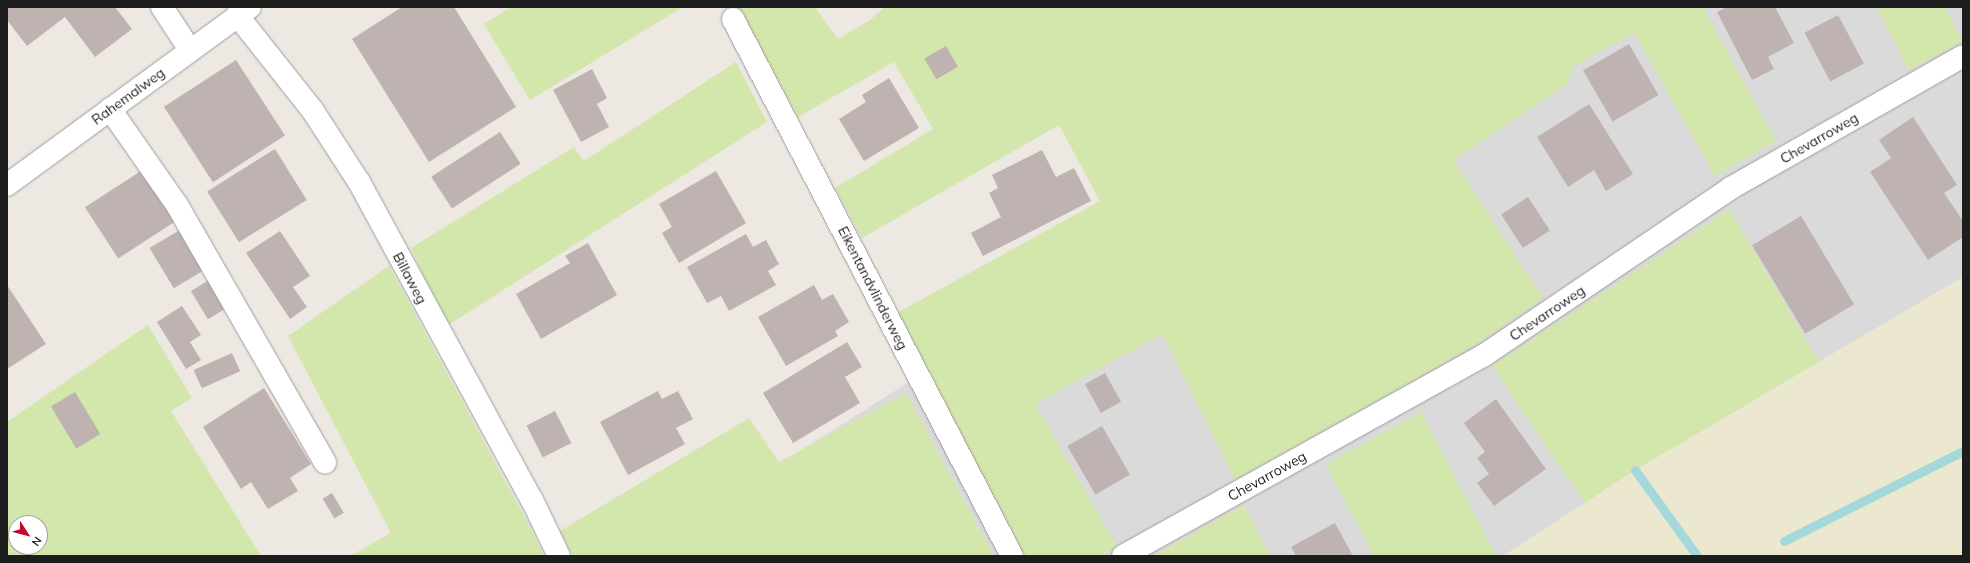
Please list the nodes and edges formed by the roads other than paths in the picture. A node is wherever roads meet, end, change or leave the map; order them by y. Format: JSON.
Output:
{"nodes":[{"id":1,"x":162,"y":7,"type":"edge"},
{"id":2,"x":243,"y":11,"type":"edge"},
{"id":3,"x":733,"y":19,"type":"dead end"},
{"id":4,"x":190,"y":50,"type":"junction"},
{"id":5,"x":1963,"y":56,"type":"edge"},
{"id":6,"x":110,"y":109,"type":"junction"},
{"id":7,"x":7,"y":185,"type":"edge"},
{"id":8,"x":325,"y":462,"type":"dead end"},
{"id":9,"x":559,"y":556,"type":"edge"},
{"id":10,"x":1012,"y":556,"type":"edge"},
{"id":11,"x":1123,"y":556,"type":"edge"}],
"edges":[{"from":1,"to":4,"type":"street"},
{"from":2,"to":4,"type":"street","name":"Rahemalweg"},
{"from":2,"to":9,"type":"street","name":"Billaweg"},
{"from":3,"to":10,"type":"street","name":"Eikentandvlinderweg"},
{"from":4,"to":6,"type":"street","name":"Rahemalweg"},
{"from":5,"to":11,"type":"street","name":"Chevarroweg"},
{"from":6,"to":7,"type":"street","name":"Rahemalweg"},
{"from":6,"to":8,"type":"street"}]}
